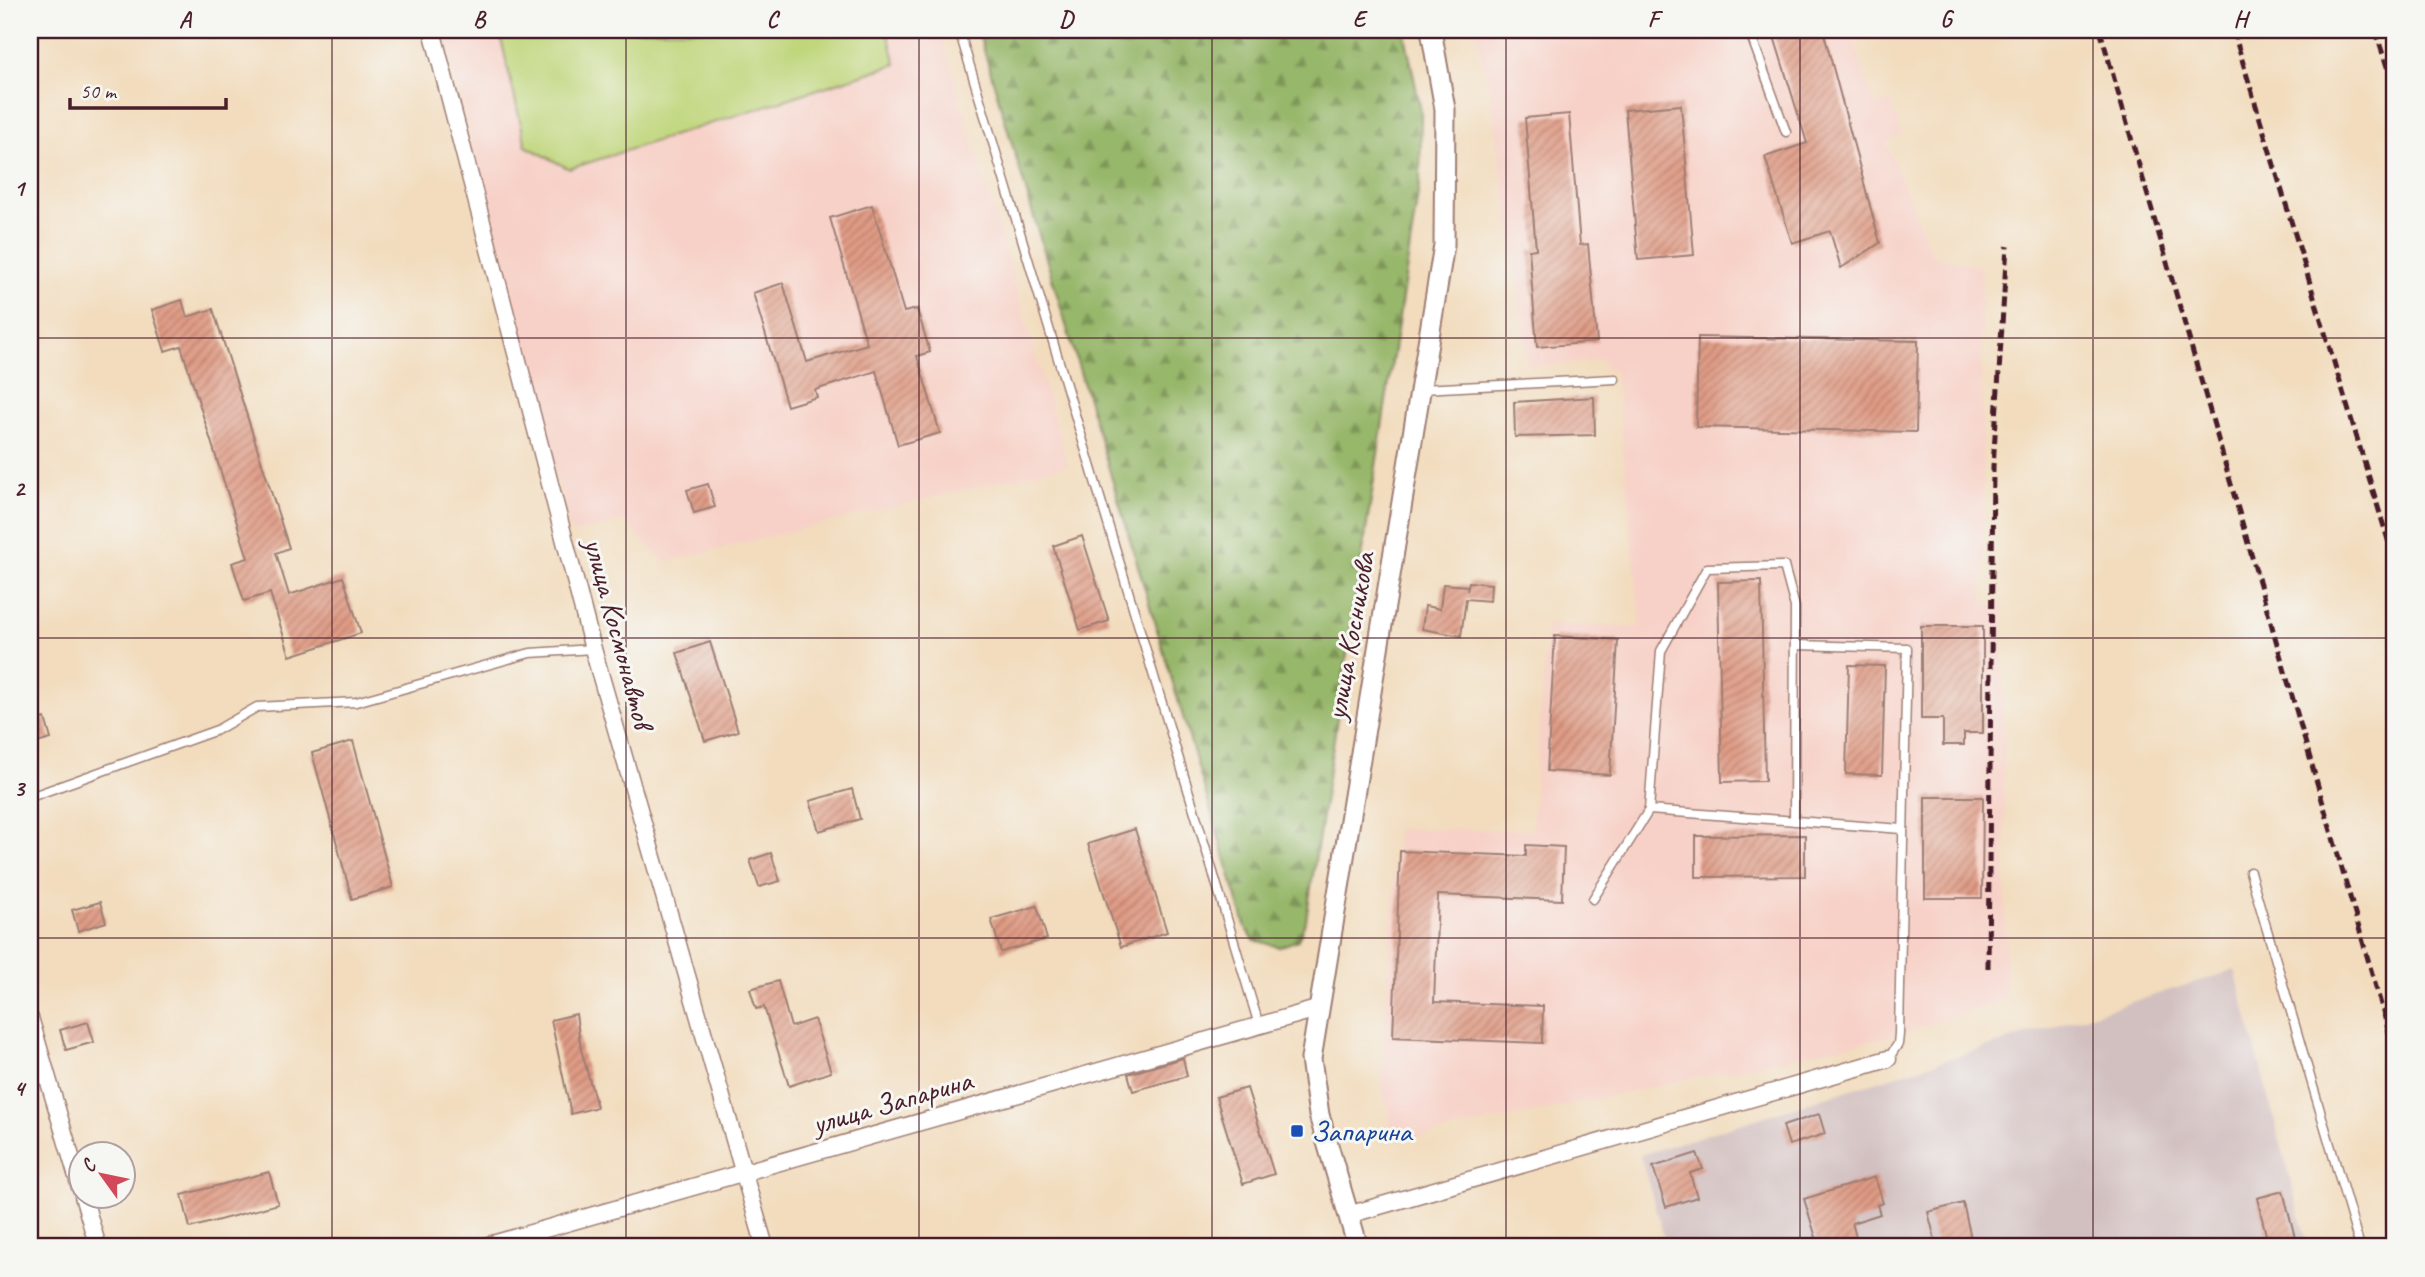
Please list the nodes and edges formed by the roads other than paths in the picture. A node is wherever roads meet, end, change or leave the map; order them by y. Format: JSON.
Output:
{"nodes":[{"id":1,"x":432,"y":30,"type":"edge"},
{"id":2,"x":959,"y":30,"type":"edge"},
{"id":3,"x":1431,"y":30,"type":"edge"},
{"id":4,"x":1749,"y":30,"type":"edge"},
{"id":5,"x":1786,"y":132,"type":"dead end"},
{"id":6,"x":1615,"y":379,"type":"dead end"},
{"id":7,"x":1422,"y":389,"type":"junction"},
{"id":8,"x":1796,"y":645,"type":"junction"},
{"id":9,"x":593,"y":649,"type":"junction"},
{"id":10,"x":30,"y":797,"type":"edge"},
{"id":11,"x":1649,"y":810,"type":"junction"},
{"id":12,"x":1794,"y":821,"type":"junction"},
{"id":13,"x":1902,"y":830,"type":"junction"},
{"id":14,"x":2250,"y":872,"type":"dead end"},
{"id":15,"x":1593,"y":899,"type":"dead end"},
{"id":16,"x":1317,"y":1009,"type":"junction"},
{"id":17,"x":30,"y":1018,"type":"edge"},
{"id":18,"x":1259,"y":1025,"type":"junction"},
{"id":19,"x":1888,"y":1059,"type":"joint"},
{"id":20,"x":66,"y":1140,"type":"edge"},
{"id":21,"x":742,"y":1175,"type":"junction"},
{"id":22,"x":87,"y":1210,"type":"edge"},
{"id":23,"x":1348,"y":1215,"type":"junction"},
{"id":24,"x":98,"y":1247,"type":"edge"},
{"id":25,"x":482,"y":1247,"type":"edge"},
{"id":26,"x":765,"y":1247,"type":"edge"},
{"id":27,"x":1358,"y":1247,"type":"edge"},
{"id":28,"x":2360,"y":1247,"type":"edge"}],
"edges":[{"from":1,"to":9,"type":"street","name":"улица Космонавтов"},
{"from":2,"to":18,"type":"lane"},
{"from":3,"to":7,"type":"street","name":"улица Косникова"},
{"from":4,"to":5,"type":"lane"},
{"from":6,"to":7,"type":"lane"},
{"from":7,"to":16,"type":"street","name":"улица Косникова"},
{"from":8,"to":11,"type":"lane"},
{"from":8,"to":12,"type":"lane"},
{"from":8,"to":13,"type":"lane"},
{"from":9,"to":10,"type":"lane"},
{"from":9,"to":21,"type":"street","name":"улица Космонавтов"},
{"from":11,"to":12,"type":"lane"},
{"from":11,"to":15,"type":"lane"},
{"from":12,"to":13,"type":"lane"},
{"from":13,"to":19,"type":"lane"},
{"from":14,"to":28,"type":"lane"},
{"from":16,"to":18,"type":"street","name":"улица Запарина"},
{"from":16,"to":23,"type":"street","name":"улица Косникова"},
{"from":17,"to":20,"type":"street"},
{"from":18,"to":21,"type":"street","name":"улица Запарина"},
{"from":19,"to":23,"type":"street"},
{"from":21,"to":25,"type":"street","name":"улица Запарина"},
{"from":21,"to":26,"type":"street","name":"улица Космонавтов"},
{"from":22,"to":24,"type":"street"},
{"from":23,"to":27,"type":"street","name":"улица Косникова"}]}
